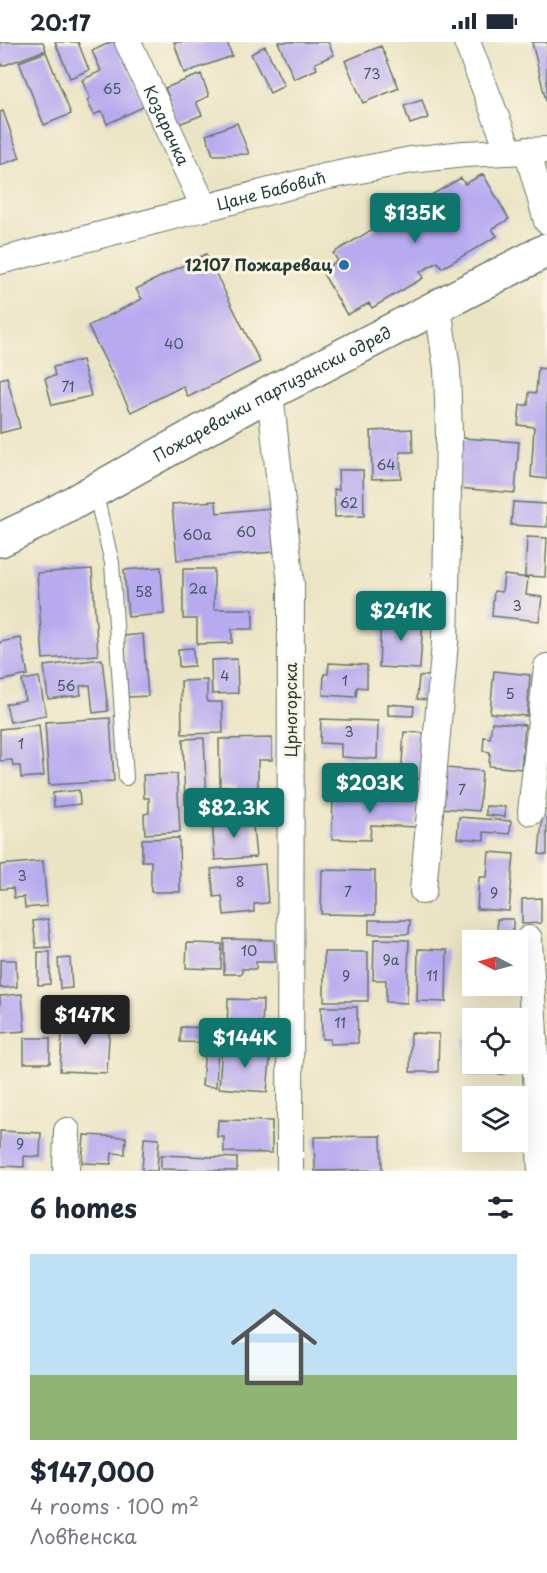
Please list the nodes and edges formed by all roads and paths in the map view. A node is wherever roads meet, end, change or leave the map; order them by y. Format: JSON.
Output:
{"nodes":[{"id":1,"x":128,"y":42,"type":"edge"},
{"id":2,"x":468,"y":42,"type":"edge"},
{"id":3,"x":528,"y":150,"type":"edge"},
{"id":4,"x":204,"y":207,"type":"junction"},
{"id":5,"x":547,"y":221,"type":"edge"},
{"id":6,"x":547,"y":250,"type":"edge"},
{"id":7,"x":0,"y":261,"type":"edge"},
{"id":8,"x":438,"y":307,"type":"junction"},
{"id":9,"x":270,"y":393,"type":"junction"},
{"id":10,"x":95,"y":490,"type":"junction"},
{"id":11,"x":0,"y":540,"type":"edge"},
{"id":12,"x":547,"y":667,"type":"edge"},
{"id":13,"x":126,"y":778,"type":"dead end"},
{"id":14,"x":531,"y":812,"type":"dead end"},
{"id":15,"x":423,"y":891,"type":"dead end"},
{"id":16,"x":529,"y":939,"type":"dead end"},
{"id":17,"x":67,"y":1131,"type":"dead end"},
{"id":18,"x":66,"y":1171,"type":"edge"},
{"id":19,"x":290,"y":1171,"type":"edge"},
{"id":20,"x":541,"y":1171,"type":"edge"}],
"edges":[{"from":1,"to":4,"type":"street","name":"Козарачка"},
{"from":2,"to":3,"type":"street"},
{"from":3,"to":4,"type":"street","name":"Цане Бабовић"},
{"from":3,"to":5,"type":"street"},
{"from":4,"to":7,"type":"street","name":"Цане Бабовић"},
{"from":6,"to":8,"type":"street","name":"Пожаревачки партизански одред"},
{"from":8,"to":9,"type":"street","name":"Пожаревачки партизански одред"},
{"from":8,"to":15,"type":"street"},
{"from":9,"to":10,"type":"street","name":"Пожаревачки партизански одред"},
{"from":9,"to":19,"type":"street","name":"Црногорска"},
{"from":10,"to":11,"type":"street","name":"Пожаревачки партизански одред"},
{"from":10,"to":13,"type":"lane"},
{"from":12,"to":14,"type":"street"},
{"from":16,"to":20,"type":"street"},
{"from":17,"to":18,"type":"street"}]}
